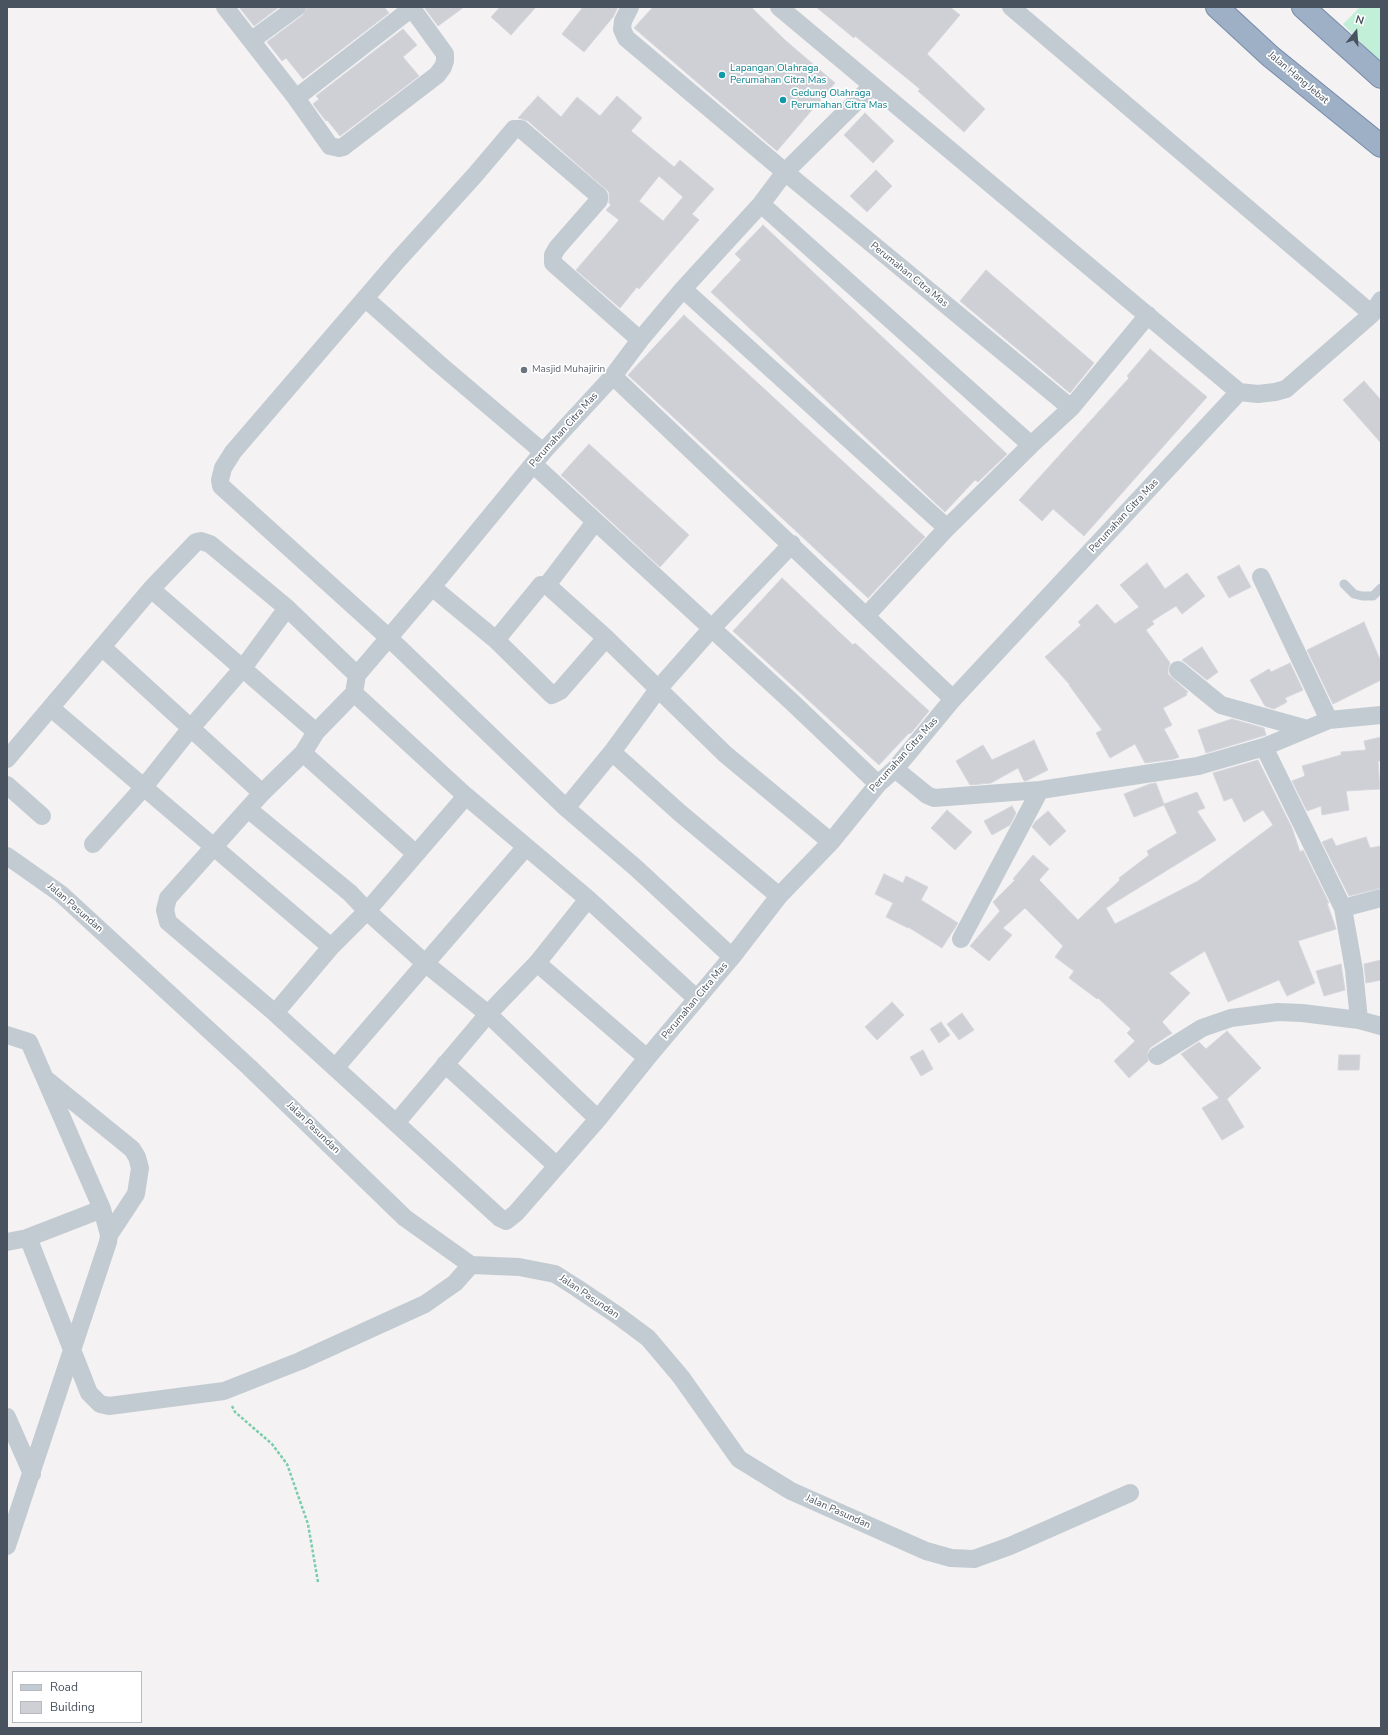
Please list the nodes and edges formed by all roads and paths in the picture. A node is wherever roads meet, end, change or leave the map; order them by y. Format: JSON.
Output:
{"nodes":[{"id":1,"x":225,"y":7,"type":"edge"},
{"id":2,"x":297,"y":7,"type":"edge"},
{"id":3,"x":630,"y":7,"type":"edge"},
{"id":4,"x":779,"y":7,"type":"edge"},
{"id":5,"x":1011,"y":7,"type":"edge"},
{"id":6,"x":1217,"y":7,"type":"edge"},
{"id":7,"x":412,"y":8,"type":"edge"},
{"id":8,"x":1306,"y":8,"type":"edge"},
{"id":9,"x":252,"y":40,"type":"junction"},
{"id":10,"x":1381,"y":77,"type":"edge"},
{"id":11,"x":872,"y":86,"type":"junction"},
{"id":12,"x":296,"y":98,"type":"junction"},
{"id":13,"x":1381,"y":146,"type":"edge"},
{"id":14,"x":785,"y":172,"type":"junction"},
{"id":15,"x":761,"y":204,"type":"junction"},
{"id":16,"x":683,"y":289,"type":"junction"},
{"id":17,"x":366,"y":299,"type":"junction"},
{"id":18,"x":1377,"y":307,"type":"edge"},
{"id":19,"x":1148,"y":315,"type":"junction"},
{"id":20,"x":640,"y":340,"type":"junction"},
{"id":21,"x":613,"y":376,"type":"junction"},
{"id":22,"x":1239,"y":392,"type":"junction"},
{"id":23,"x":1071,"y":408,"type":"junction"},
{"id":24,"x":1031,"y":445,"type":"junction"},
{"id":25,"x":538,"y":458,"type":"junction"},
{"id":26,"x":595,"y":522,"type":"junction"},
{"id":27,"x":947,"y":528,"type":"junction"},
{"id":28,"x":792,"y":544,"type":"junction"},
{"id":29,"x":1261,"y":577,"type":"dead end"},
{"id":30,"x":1344,"y":584,"type":"dead end"},
{"id":31,"x":547,"y":585,"type":"junction"},
{"id":32,"x":432,"y":587,"type":"junction"},
{"id":33,"x":1381,"y":588,"type":"edge"},
{"id":34,"x":151,"y":589,"type":"junction"},
{"id":35,"x":287,"y":608,"type":"junction"},
{"id":36,"x":866,"y":616,"type":"junction"},
{"id":37,"x":712,"y":628,"type":"junction"},
{"id":38,"x":389,"y":638,"type":"junction"},
{"id":39,"x":606,"y":638,"type":"junction"},
{"id":40,"x":496,"y":640,"type":"junction"},
{"id":41,"x":102,"y":647,"type":"junction"},
{"id":42,"x":243,"y":668,"type":"junction"},
{"id":43,"x":1178,"y":670,"type":"dead end"},
{"id":44,"x":357,"y":675,"type":"junction"},
{"id":45,"x":659,"y":688,"type":"junction"},
{"id":46,"x":354,"y":693,"type":"junction"},
{"id":47,"x":953,"y":699,"type":"junction"},
{"id":48,"x":52,"y":708,"type":"junction"},
{"id":49,"x":1381,"y":715,"type":"edge"},
{"id":50,"x":1329,"y":720,"type":"junction"},
{"id":51,"x":190,"y":729,"type":"junction"},
{"id":52,"x":1306,"y":729,"type":"junction"},
{"id":53,"x":316,"y":732,"type":"junction"},
{"id":54,"x":1264,"y":747,"type":"junction"},
{"id":55,"x":612,"y":752,"type":"junction"},
{"id":56,"x":303,"y":753,"type":"junction"},
{"id":57,"x":7,"y":759,"type":"edge"},
{"id":58,"x":895,"y":769,"type":"junction"},
{"id":59,"x":878,"y":784,"type":"junction"},
{"id":60,"x":7,"y":785,"type":"edge"},
{"id":61,"x":144,"y":787,"type":"junction"},
{"id":62,"x":1040,"y":790,"type":"junction"},
{"id":63,"x":262,"y":793,"type":"junction"},
{"id":64,"x":466,"y":796,"type":"junction"},
{"id":65,"x":566,"y":808,"type":"junction"},
{"id":66,"x":248,"y":809,"type":"junction"},
{"id":67,"x":42,"y":816,"type":"dead end"},
{"id":68,"x":831,"y":842,"type":"junction"},
{"id":69,"x":93,"y":844,"type":"dead end"},
{"id":70,"x":214,"y":847,"type":"junction"},
{"id":71,"x":525,"y":848,"type":"junction"},
{"id":72,"x":416,"y":854,"type":"junction"},
{"id":73,"x":7,"y":856,"type":"edge"},
{"id":74,"x":779,"y":896,"type":"junction"},
{"id":75,"x":1381,"y":898,"type":"edge"},
{"id":76,"x":588,"y":899,"type":"junction"},
{"id":77,"x":1343,"y":908,"type":"junction"},
{"id":78,"x":367,"y":910,"type":"junction"},
{"id":79,"x":962,"y":939,"type":"dead end"},
{"id":80,"x":331,"y":947,"type":"junction"},
{"id":81,"x":732,"y":957,"type":"junction"},
{"id":82,"x":537,"y":963,"type":"junction"},
{"id":83,"x":426,"y":964,"type":"junction"},
{"id":84,"x":696,"y":999,"type":"junction"},
{"id":85,"x":275,"y":1013,"type":"junction"},
{"id":86,"x":488,"y":1014,"type":"junction"},
{"id":87,"x":1359,"y":1020,"type":"junction"},
{"id":88,"x":1381,"y":1026,"type":"edge"},
{"id":89,"x":7,"y":1035,"type":"edge"},
{"id":90,"x":1157,"y":1056,"type":"dead end"},
{"id":91,"x":647,"y":1058,"type":"junction"},
{"id":92,"x":445,"y":1064,"type":"junction"},
{"id":93,"x":335,"y":1068,"type":"junction"},
{"id":94,"x":44,"y":1079,"type":"junction"},
{"id":95,"x":598,"y":1119,"type":"junction"},
{"id":96,"x":396,"y":1123,"type":"junction"},
{"id":97,"x":557,"y":1166,"type":"junction"},
{"id":98,"x":102,"y":1209,"type":"junction"},
{"id":99,"x":108,"y":1235,"type":"junction"},
{"id":100,"x":13,"y":1237,"type":"edge"},
{"id":101,"x":471,"y":1265,"type":"junction"},
{"id":102,"x":72,"y":1351,"type":"junction"},
{"id":103,"x":224,"y":1391,"type":"junction"},
{"id":104,"x":7,"y":1417,"type":"edge"},
{"id":105,"x":32,"y":1474,"type":"junction"},
{"id":106,"x":1130,"y":1493,"type":"dead end"},
{"id":107,"x":7,"y":1546,"type":"edge"},
{"id":108,"x":318,"y":1582,"type":"dead end"}],
"edges":[{"from":1,"to":9,"type":"street"},
{"from":2,"to":9,"type":"street"},
{"from":3,"to":14,"type":"street","name":"Perumahan Citra Mas"},
{"from":4,"to":11,"type":"street"},
{"from":5,"to":18,"type":"street"},
{"from":6,"to":13,"type":"highway","name":"Jalan Hang Jebat"},
{"from":7,"to":12,"type":"street"},
{"from":7,"to":12,"type":"street"},
{"from":8,"to":10,"type":"highway"},
{"from":9,"to":12,"type":"street"},
{"from":11,"to":14,"type":"street","name":"Perumahan Citra Mas"},
{"from":11,"to":19,"type":"street"},
{"from":14,"to":15,"type":"street","name":"Perumahan Citra Mas"},
{"from":14,"to":23,"type":"street","name":"Perumahan Citra Mas"},
{"from":15,"to":16,"type":"street","name":"Perumahan Citra Mas"},
{"from":15,"to":24,"type":"street"},
{"from":16,"to":20,"type":"street","name":"Perumahan Citra Mas"},
{"from":16,"to":27,"type":"street"},
{"from":17,"to":20,"type":"street"},
{"from":17,"to":25,"type":"street"},
{"from":17,"to":38,"type":"street"},
{"from":18,"to":22,"type":"street"},
{"from":19,"to":22,"type":"street"},
{"from":19,"to":23,"type":"street"},
{"from":20,"to":21,"type":"street","name":"Perumahan Citra Mas"},
{"from":21,"to":25,"type":"street","name":"Perumahan Citra Mas"},
{"from":21,"to":28,"type":"street"},
{"from":22,"to":47,"type":"street","name":"Perumahan Citra Mas"},
{"from":23,"to":24,"type":"street"},
{"from":24,"to":27,"type":"street"},
{"from":25,"to":26,"type":"street"},
{"from":25,"to":32,"type":"street","name":"Perumahan Citra Mas"},
{"from":26,"to":31,"type":"street"},
{"from":26,"to":37,"type":"street"},
{"from":27,"to":36,"type":"street"},
{"from":28,"to":36,"type":"street"},
{"from":28,"to":37,"type":"street"},
{"from":29,"to":50,"type":"street"},
{"from":30,"to":33,"type":"lane"},
{"from":31,"to":39,"type":"street"},
{"from":31,"to":40,"type":"street"},
{"from":32,"to":38,"type":"street","name":"Perumahan Citra Mas"},
{"from":32,"to":40,"type":"street"},
{"from":34,"to":35,"type":"street"},
{"from":34,"to":41,"type":"street"},
{"from":34,"to":42,"type":"street"},
{"from":35,"to":42,"type":"street"},
{"from":35,"to":44,"type":"street"},
{"from":36,"to":47,"type":"street"},
{"from":37,"to":45,"type":"street"},
{"from":37,"to":59,"type":"street"},
{"from":38,"to":44,"type":"street","name":"Perumahan Citra Mas"},
{"from":38,"to":65,"type":"street"},
{"from":39,"to":40,"type":"street"},
{"from":39,"to":45,"type":"street"},
{"from":41,"to":48,"type":"street"},
{"from":41,"to":51,"type":"street"},
{"from":42,"to":51,"type":"street"},
{"from":42,"to":53,"type":"street"},
{"from":43,"to":52,"type":"street"},
{"from":44,"to":46,"type":"street"},
{"from":45,"to":55,"type":"street"},
{"from":45,"to":68,"type":"street"},
{"from":46,"to":53,"type":"street"},
{"from":46,"to":64,"type":"street"},
{"from":47,"to":58,"type":"street","name":"Perumahan Citra Mas"},
{"from":48,"to":57,"type":"street"},
{"from":48,"to":61,"type":"street"},
{"from":49,"to":50,"type":"street"},
{"from":50,"to":52,"type":"street"},
{"from":51,"to":61,"type":"street"},
{"from":51,"to":63,"type":"street"},
{"from":52,"to":54,"type":"street"},
{"from":53,"to":56,"type":"street"},
{"from":54,"to":62,"type":"street"},
{"from":54,"to":77,"type":"street"},
{"from":55,"to":65,"type":"street"},
{"from":55,"to":74,"type":"street"},
{"from":56,"to":63,"type":"street"},
{"from":56,"to":72,"type":"street"},
{"from":58,"to":59,"type":"street","name":"Perumahan Citra Mas"},
{"from":58,"to":62,"type":"street"},
{"from":59,"to":68,"type":"street","name":"Perumahan Citra Mas"},
{"from":60,"to":67,"type":"street"},
{"from":61,"to":69,"type":"street"},
{"from":61,"to":70,"type":"street"},
{"from":62,"to":79,"type":"street"},
{"from":63,"to":66,"type":"street"},
{"from":64,"to":71,"type":"street"},
{"from":64,"to":72,"type":"street"},
{"from":65,"to":81,"type":"street"},
{"from":66,"to":70,"type":"street"},
{"from":66,"to":78,"type":"street"},
{"from":68,"to":74,"type":"street","name":"Perumahan Citra Mas"},
{"from":70,"to":80,"type":"street"},
{"from":70,"to":85,"type":"street"},
{"from":71,"to":76,"type":"street"},
{"from":71,"to":83,"type":"street"},
{"from":72,"to":78,"type":"street"},
{"from":73,"to":101,"type":"street","name":"Jalan Pasundan"},
{"from":74,"to":81,"type":"street","name":"Perumahan Citra Mas"},
{"from":75,"to":77,"type":"street"},
{"from":76,"to":82,"type":"street"},
{"from":76,"to":84,"type":"street"},
{"from":77,"to":87,"type":"street"},
{"from":78,"to":80,"type":"street"},
{"from":78,"to":83,"type":"street"},
{"from":80,"to":85,"type":"street"},
{"from":81,"to":84,"type":"street","name":"Perumahan Citra Mas"},
{"from":82,"to":86,"type":"street"},
{"from":82,"to":91,"type":"street"},
{"from":83,"to":86,"type":"street"},
{"from":83,"to":93,"type":"street"},
{"from":84,"to":91,"type":"street","name":"Perumahan Citra Mas"},
{"from":85,"to":93,"type":"street"},
{"from":86,"to":92,"type":"street"},
{"from":86,"to":95,"type":"street"},
{"from":87,"to":88,"type":"street"},
{"from":87,"to":90,"type":"street"},
{"from":89,"to":94,"type":"street"},
{"from":91,"to":95,"type":"street","name":"Perumahan Citra Mas"},
{"from":92,"to":96,"type":"street"},
{"from":92,"to":97,"type":"street"},
{"from":93,"to":96,"type":"street"},
{"from":94,"to":98,"type":"street"},
{"from":94,"to":99,"type":"street"},
{"from":95,"to":97,"type":"street","name":"Perumahan Citra Mas"},
{"from":96,"to":97,"type":"street","name":"Perumahan Citra Mas"},
{"from":98,"to":99,"type":"street"},
{"from":98,"to":100,"type":"street"},
{"from":99,"to":102,"type":"street"},
{"from":100,"to":102,"type":"street"},
{"from":101,"to":103,"type":"street"},
{"from":101,"to":106,"type":"street","name":"Jalan Pasundan"},
{"from":102,"to":103,"type":"street"},
{"from":102,"to":105,"type":"street"},
{"from":103,"to":108,"type":"path"},
{"from":104,"to":105,"type":"street"},
{"from":105,"to":107,"type":"street"}]}
